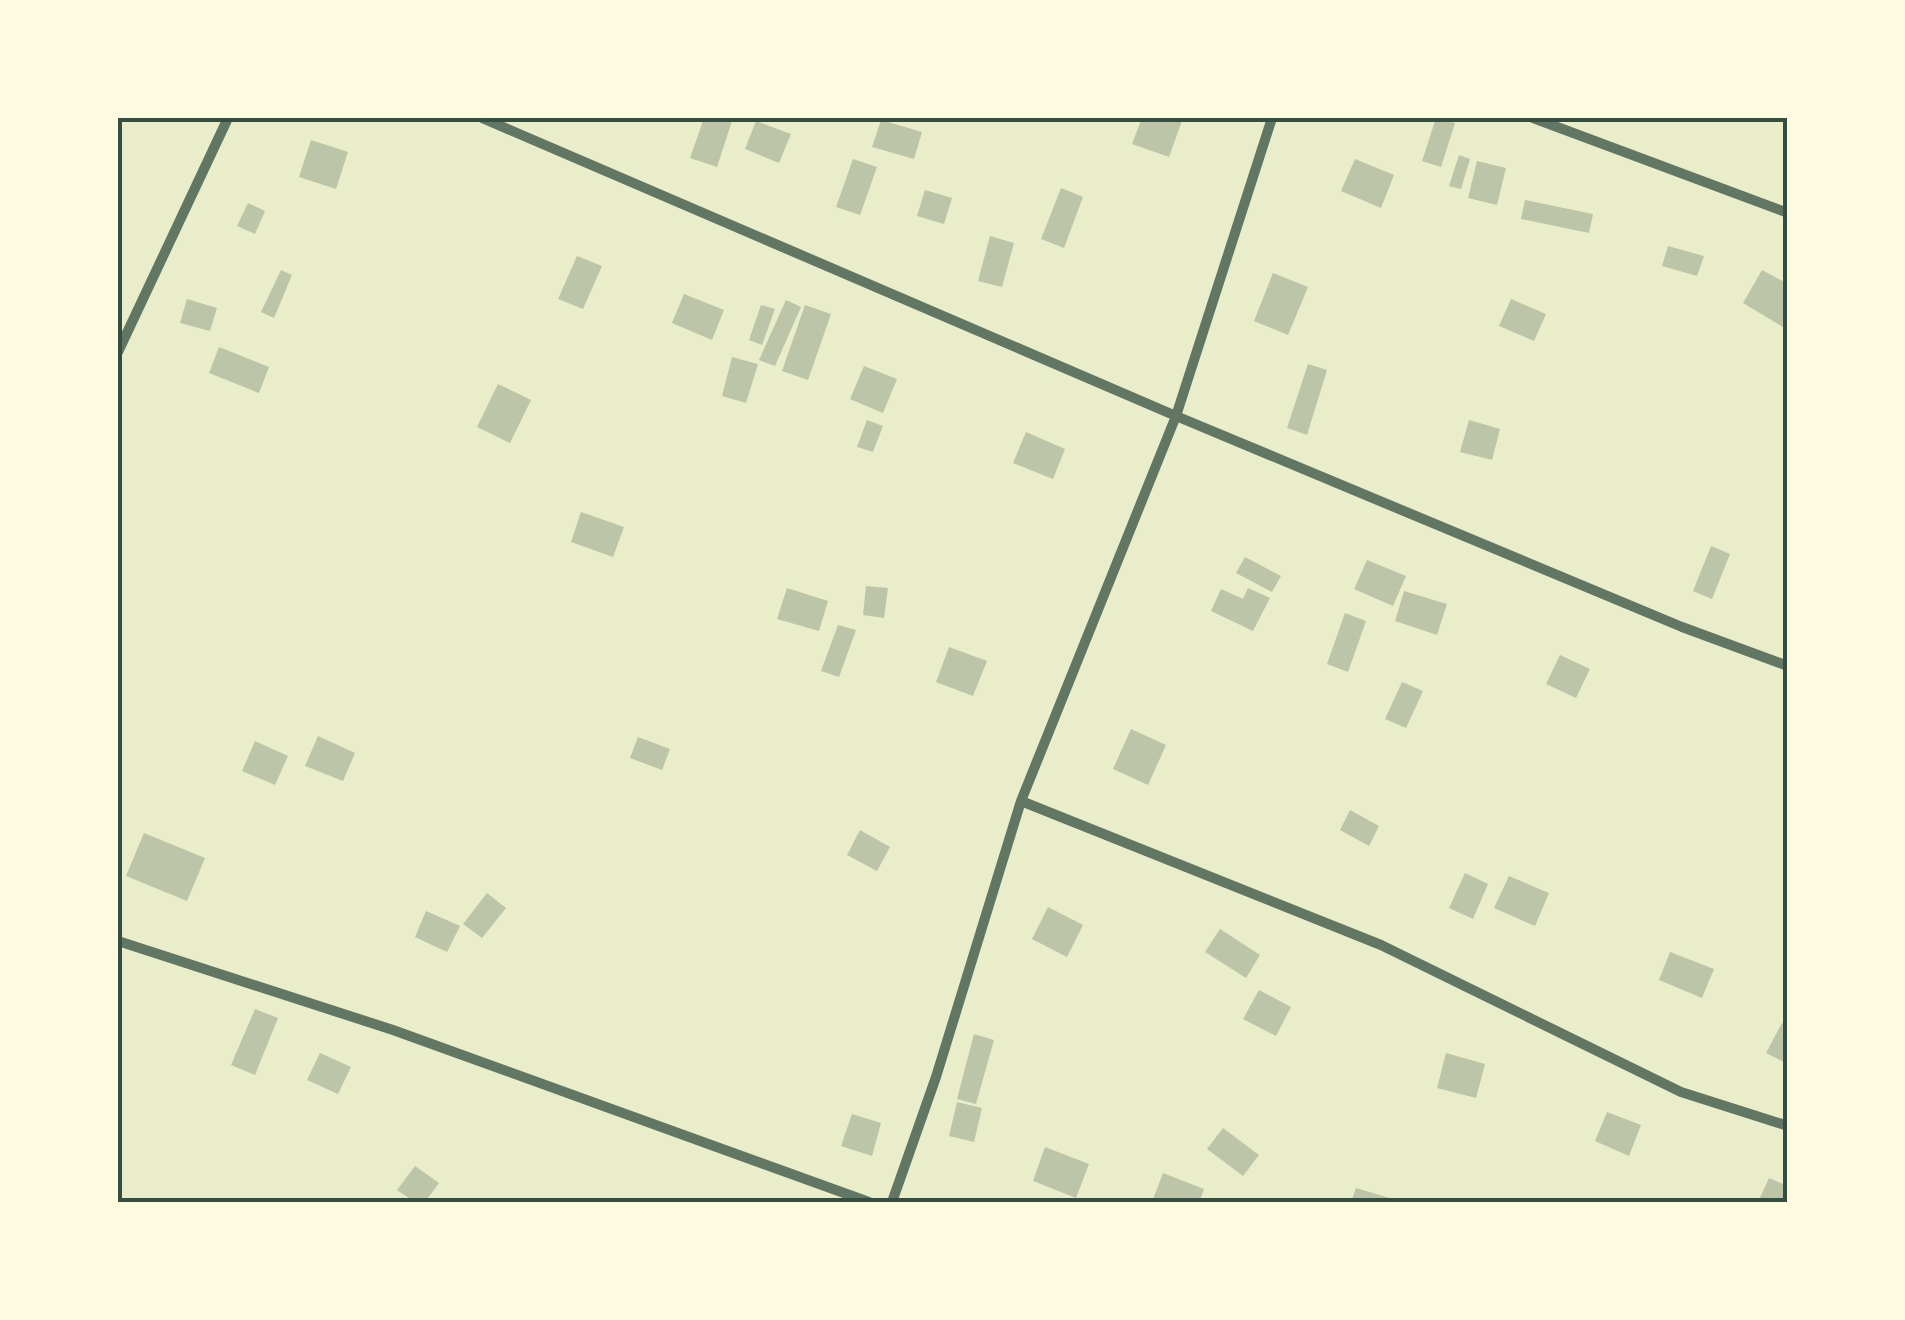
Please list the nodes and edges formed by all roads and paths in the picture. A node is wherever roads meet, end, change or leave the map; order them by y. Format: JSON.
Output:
{"nodes":[{"id":1,"x":228,"y":118,"type":"edge"},
{"id":2,"x":482,"y":118,"type":"edge"},
{"id":3,"x":1272,"y":118,"type":"edge"},
{"id":4,"x":1532,"y":118,"type":"edge"},
{"id":5,"x":1788,"y":212,"type":"edge"},
{"id":6,"x":118,"y":352,"type":"edge"},
{"id":7,"x":1176,"y":416,"type":"junction"},
{"id":8,"x":1788,"y":666,"type":"edge"},
{"id":9,"x":1021,"y":801,"type":"junction"},
{"id":10,"x":118,"y":942,"type":"edge"},
{"id":11,"x":1788,"y":1126,"type":"edge"},
{"id":12,"x":869,"y":1202,"type":"edge"},
{"id":13,"x":892,"y":1202,"type":"edge"}],
"edges":[{"from":1,"to":6,"type":"street"},
{"from":2,"to":7,"type":"street"},
{"from":3,"to":7,"type":"street"},
{"from":4,"to":5,"type":"street"},
{"from":7,"to":8,"type":"street"},
{"from":7,"to":9,"type":"street"},
{"from":9,"to":11,"type":"street"},
{"from":9,"to":13,"type":"street"},
{"from":10,"to":12,"type":"street"}]}
